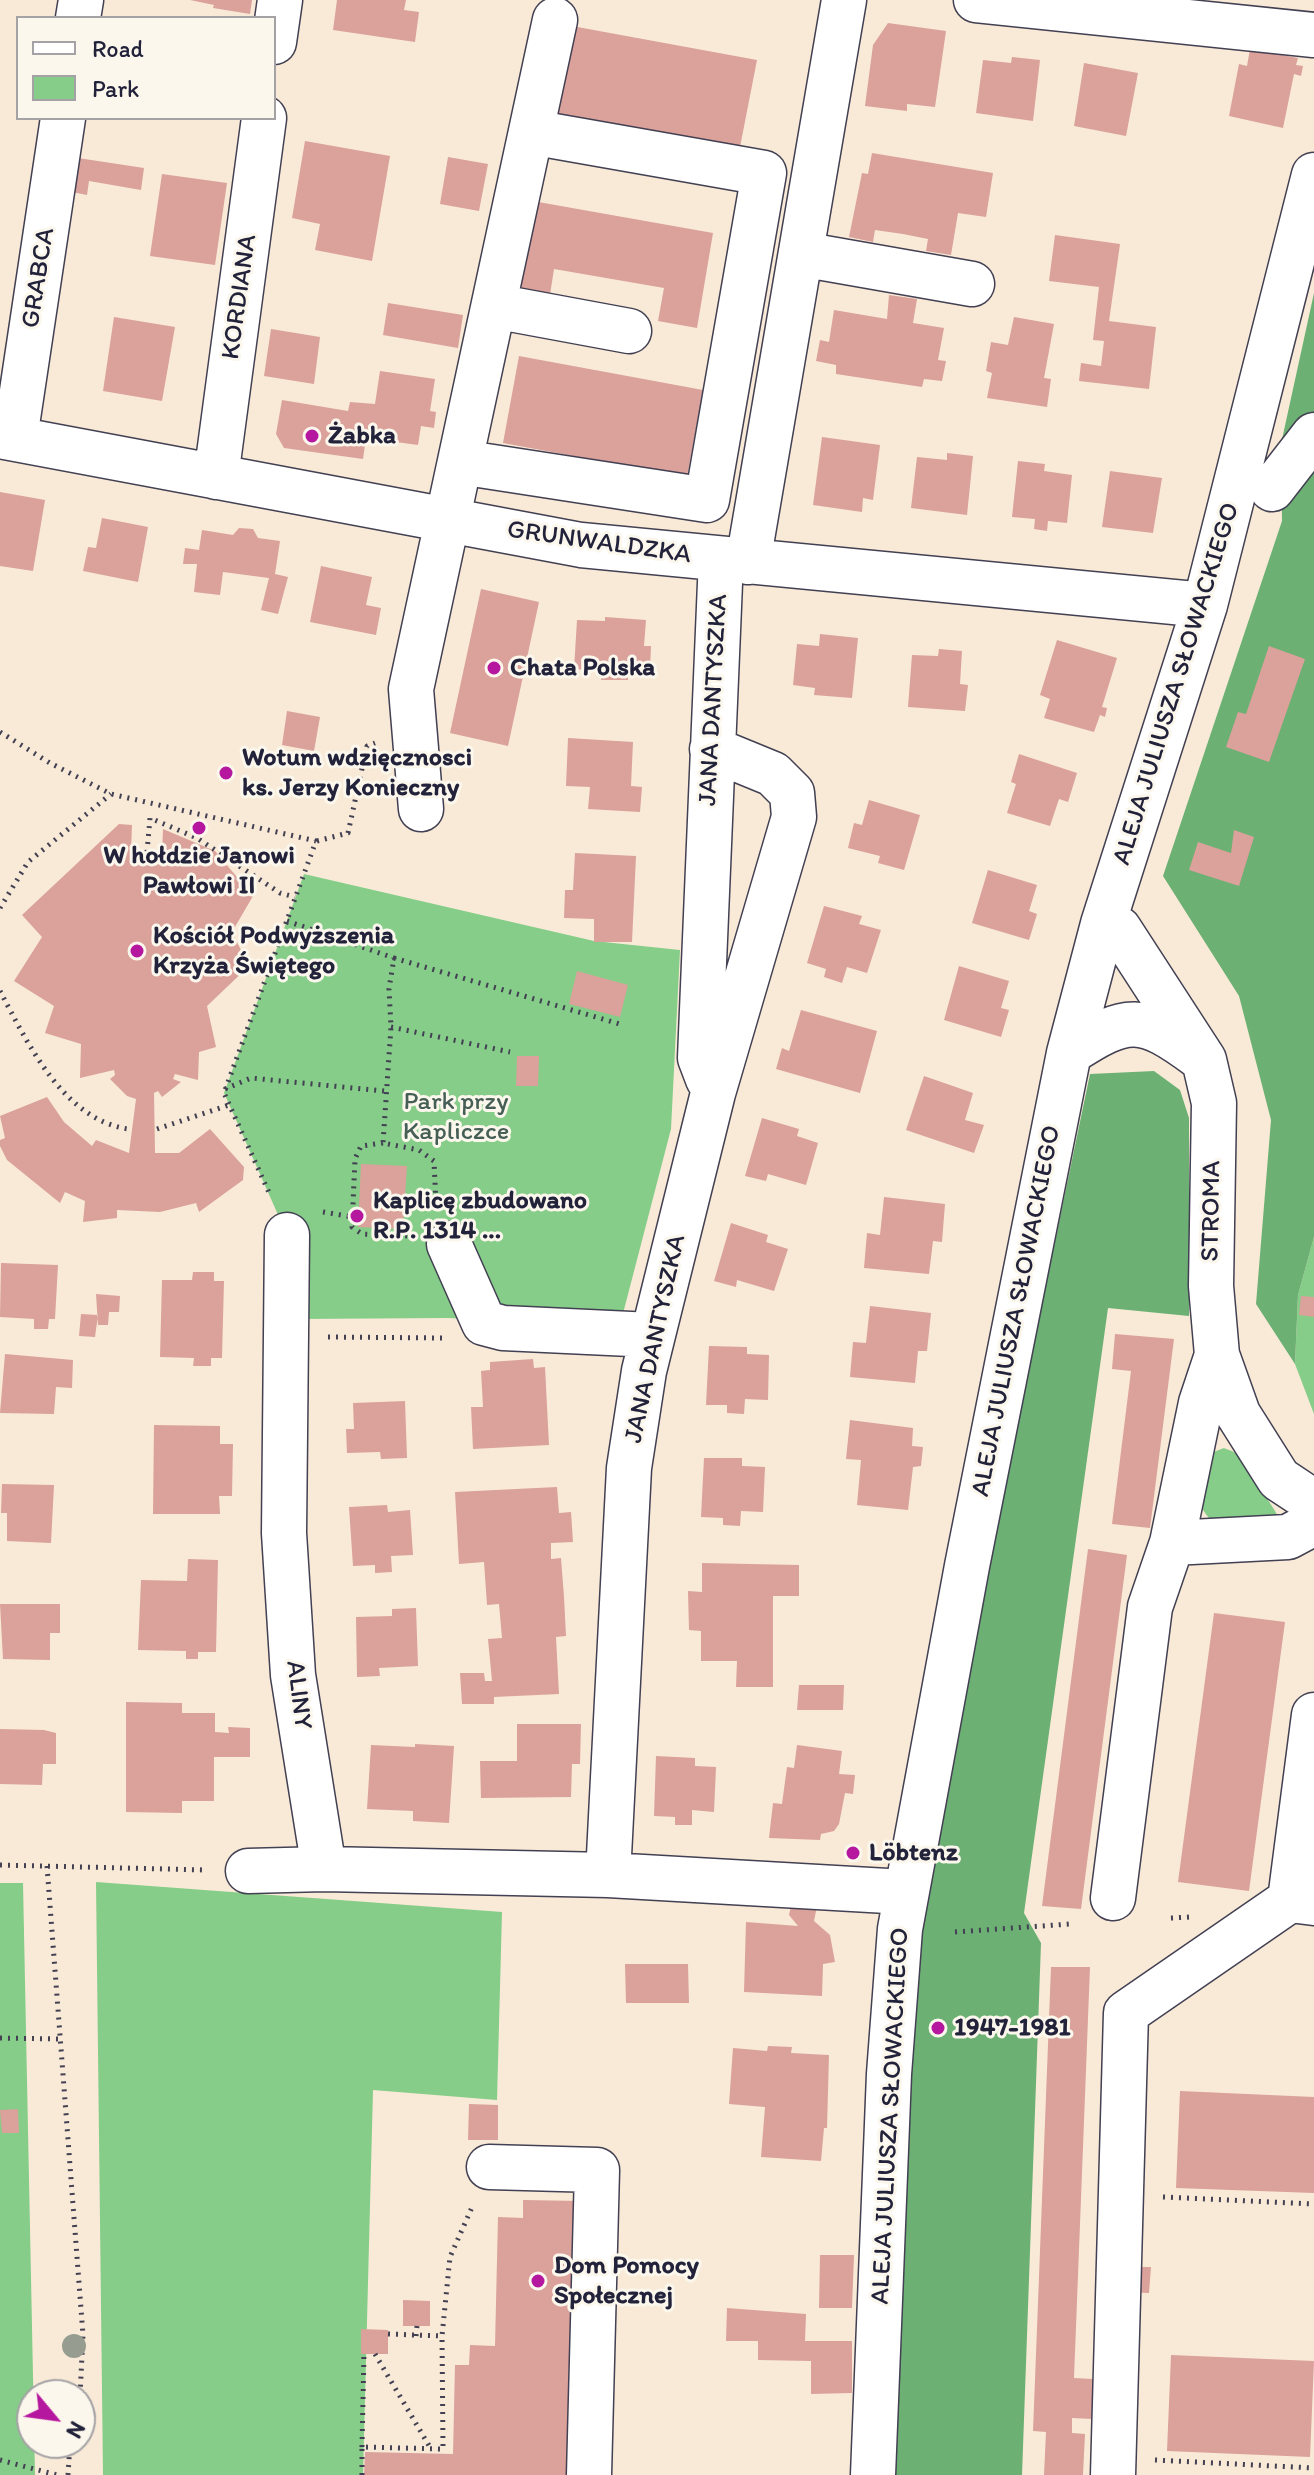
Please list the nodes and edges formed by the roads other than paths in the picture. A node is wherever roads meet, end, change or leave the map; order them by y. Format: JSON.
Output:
{"nodes":[{"id":1,"x":280,"y":0,"type":"edge"},
{"id":2,"x":844,"y":0,"type":"edge"},
{"id":3,"x":976,"y":0,"type":"edge"},
{"id":4,"x":555,"y":20,"type":"dead end"},
{"id":5,"x":276,"y":28,"type":"edge"},
{"id":6,"x":1314,"y":35,"type":"edge"},
{"id":7,"x":63,"y":120,"type":"edge"},
{"id":8,"x":264,"y":120,"type":"edge"},
{"id":9,"x":531,"y":132,"type":"junction"},
{"id":10,"x":1314,"y":175,"type":"edge"},
{"id":11,"x":801,"y":254,"type":"junction"},
{"id":12,"x":972,"y":284,"type":"dead end"},
{"id":13,"x":494,"y":306,"type":"junction"},
{"id":14,"x":629,"y":331,"type":"dead end"},
{"id":15,"x":1314,"y":435,"type":"edge"},
{"id":16,"x":7,"y":437,"type":"edge"},
{"id":17,"x":460,"y":462,"type":"junction"},
{"id":18,"x":216,"y":477,"type":"junction"},
{"id":19,"x":1272,"y":489,"type":"dead end"},
{"id":20,"x":448,"y":521,"type":"junction"},
{"id":21,"x":734,"y":560,"type":"junction"},
{"id":22,"x":1205,"y":605,"type":"junction"},
{"id":23,"x":712,"y":749,"type":"junction"},
{"id":24,"x":421,"y":809,"type":"dead end"},
{"id":25,"x":1103,"y":924,"type":"junction"},
{"id":26,"x":1069,"y":1053,"type":"junction"},
{"id":27,"x":1204,"y":1060,"type":"junction"},
{"id":28,"x":713,"y":1093,"type":"junction"},
{"id":29,"x":301,"y":1223,"type":"road end"},
{"id":30,"x":436,"y":1229,"type":"road end"},
{"id":31,"x":652,"y":1335,"type":"junction"},
{"id":32,"x":1217,"y":1355,"type":"junction"},
{"id":33,"x":1314,"y":1502,"type":"edge"},
{"id":34,"x":1314,"y":1523,"type":"edge"},
{"id":35,"x":1172,"y":1543,"type":"junction"},
{"id":36,"x":1314,"y":1715,"type":"edge"},
{"id":37,"x":324,"y":1869,"type":"junction"},
{"id":38,"x":248,"y":1871,"type":"road end"},
{"id":39,"x":608,"y":1875,"type":"junction"},
{"id":40,"x":905,"y":1892,"type":"junction"},
{"id":41,"x":1113,"y":1898,"type":"dead end"},
{"id":42,"x":1302,"y":1901,"type":"edge"},
{"id":43,"x":489,"y":2167,"type":"road end"},
{"id":44,"x":1127,"y":2467,"type":"edge"},
{"id":45,"x":589,"y":2475,"type":"edge"},
{"id":46,"x":873,"y":2475,"type":"edge"}],
"edges":[{"from":1,"to":5,"type":"street"},
{"from":2,"to":11,"type":"street","name":"JANA DANTYSZKA"},
{"from":3,"to":6,"type":"street"},
{"from":4,"to":9,"type":"street"},
{"from":7,"to":16,"type":"street","name":"GRABCA"},
{"from":8,"to":18,"type":"street","name":"KORDIANA"},
{"from":9,"to":13,"type":"street"},
{"from":9,"to":17,"type":"street"},
{"from":10,"to":22,"type":"street","name":"ALEJA JULIUSZA SŁOWACKIEGO"},
{"from":11,"to":12,"type":"street"},
{"from":11,"to":21,"type":"street","name":"JANA DANTYSZKA"},
{"from":13,"to":14,"type":"street"},
{"from":13,"to":17,"type":"street"},
{"from":15,"to":19,"type":"street"},
{"from":16,"to":18,"type":"street","name":"GRUNWALDZKA"},
{"from":17,"to":20,"type":"street"},
{"from":18,"to":20,"type":"street","name":"GRUNWALDZKA"},
{"from":20,"to":21,"type":"street","name":"GRUNWALDZKA"},
{"from":20,"to":24,"type":"street"},
{"from":21,"to":22,"type":"street","name":"GRUNWALDZKA"},
{"from":21,"to":23,"type":"street","name":"JANA DANTYSZKA"},
{"from":22,"to":25,"type":"street","name":"ALEJA JULIUSZA SŁOWACKIEGO"},
{"from":23,"to":28,"type":"street","name":"JANA DANTYSZKA"},
{"from":23,"to":28,"type":"street"},
{"from":25,"to":26,"type":"street","name":"ALEJA JULIUSZA SŁOWACKIEGO"},
{"from":25,"to":27,"type":"street","name":"STROMA"},
{"from":26,"to":27,"type":"street"},
{"from":26,"to":40,"type":"street","name":"ALEJA JULIUSZA SŁOWACKIEGO"},
{"from":27,"to":32,"type":"street","name":"STROMA"},
{"from":28,"to":31,"type":"street","name":"JANA DANTYSZKA"},
{"from":29,"to":37,"type":"street","name":"ALINY"},
{"from":30,"to":31,"type":"street"},
{"from":31,"to":39,"type":"street","name":"JANA DANTYSZKA"},
{"from":32,"to":33,"type":"street","name":"STROMA"},
{"from":32,"to":35,"type":"street"},
{"from":34,"to":35,"type":"street"},
{"from":35,"to":41,"type":"street"},
{"from":36,"to":42,"type":"street"},
{"from":37,"to":38,"type":"street"},
{"from":37,"to":39,"type":"street"},
{"from":39,"to":40,"type":"street"},
{"from":40,"to":46,"type":"street","name":"ALEJA JULIUSZA SŁOWACKIEGO"},
{"from":42,"to":44,"type":"street"},
{"from":43,"to":45,"type":"street"}]}
